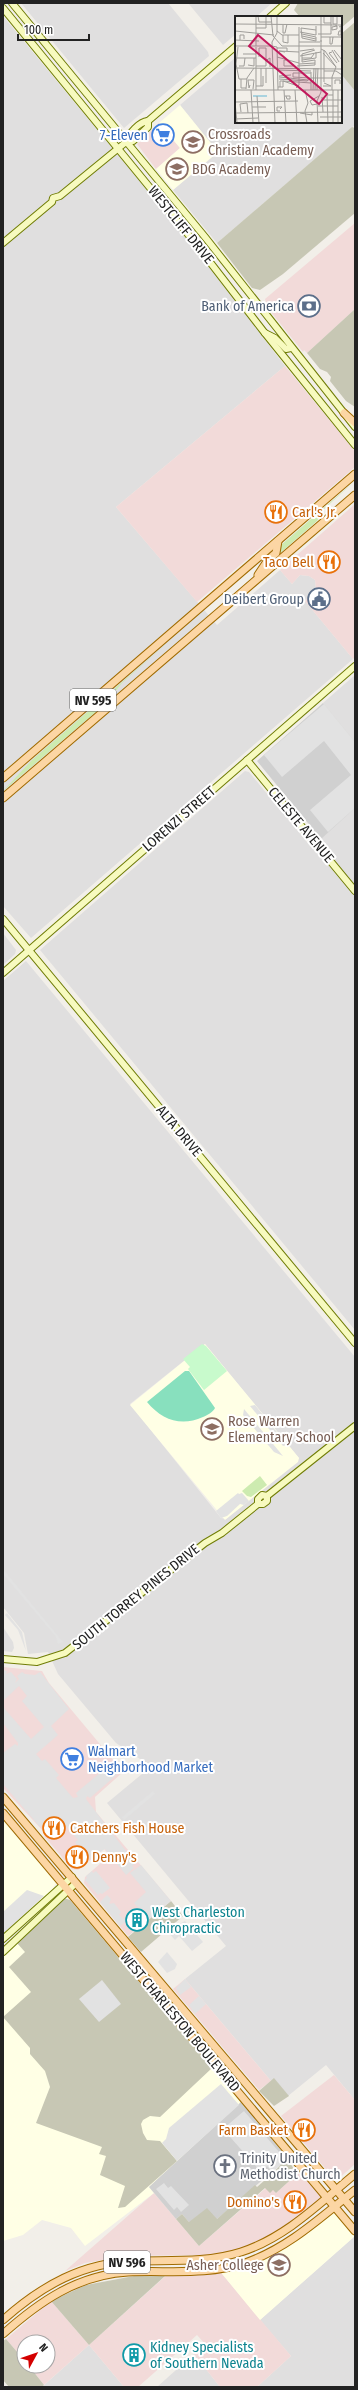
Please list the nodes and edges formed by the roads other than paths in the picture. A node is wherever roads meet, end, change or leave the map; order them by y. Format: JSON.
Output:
{"nodes":[{"id":1,"x":12,"y":3,"type":"edge"},
{"id":2,"x":286,"y":3,"type":"edge"},
{"id":3,"x":3,"y":8,"type":"edge"},
{"id":4,"x":271,"y":16,"type":"edge"},
{"id":5,"x":235,"y":47,"type":"edge"},
{"id":6,"x":122,"y":145,"type":"junction"},
{"id":7,"x":3,"y":243,"type":"edge"},
{"id":8,"x":253,"y":301,"type":"junction"},
{"id":9,"x":245,"y":307,"type":"junction"},
{"id":10,"x":264,"y":332,"type":"junction"},
{"id":11,"x":292,"y":348,"type":"junction"},
{"id":12,"x":324,"y":387,"type":"junction"},
{"id":13,"x":321,"y":403,"type":"junction"},
{"id":14,"x":344,"y":413,"type":"junction"},
{"id":15,"x":355,"y":423,"type":"edge"},
{"id":16,"x":355,"y":427,"type":"edge"},
{"id":17,"x":355,"y":445,"type":"edge"},
{"id":18,"x":355,"y":474,"type":"edge"},
{"id":19,"x":355,"y":495,"type":"edge"},
{"id":20,"x":278,"y":541,"type":"junction"},
{"id":21,"x":252,"y":583,"type":"junction"},
{"id":22,"x":355,"y":666,"type":"edge"},
{"id":23,"x":247,"y":760,"type":"junction"},
{"id":24,"x":3,"y":778,"type":"edge"},
{"id":25,"x":3,"y":798,"type":"edge"},
{"id":26,"x":355,"y":890,"type":"edge"},
{"id":27,"x":3,"y":919,"type":"edge"},
{"id":28,"x":29,"y":950,"type":"junction"},
{"id":29,"x":3,"y":973,"type":"edge"},
{"id":30,"x":355,"y":1343,"type":"edge"},
{"id":31,"x":355,"y":1426,"type":"edge"},
{"id":32,"x":3,"y":1658,"type":"edge"},
{"id":33,"x":3,"y":1797,"type":"edge"},
{"id":34,"x":3,"y":1813,"type":"edge"},
{"id":35,"x":74,"y":1880,"type":"junction"},
{"id":36,"x":66,"y":1887,"type":"junction"},
{"id":37,"x":3,"y":1939,"type":"edge"},
{"id":38,"x":3,"y":1952,"type":"edge"},
{"id":39,"x":222,"y":2072,"type":"junction"},
{"id":40,"x":248,"y":2086,"type":"junction"},
{"id":41,"x":355,"y":2174,"type":"edge"},
{"id":42,"x":336,"y":2189,"type":"junction"},
{"id":43,"x":355,"y":2190,"type":"edge"},
{"id":44,"x":326,"y":2197,"type":"junction"},
{"id":45,"x":344,"y":2199,"type":"junction"},
{"id":46,"x":334,"y":2206,"type":"junction"},
{"id":47,"x":355,"y":2212,"type":"edge"},
{"id":48,"x":355,"y":2231,"type":"edge"},
{"id":49,"x":176,"y":2261,"type":"junction"},
{"id":50,"x":185,"y":2261,"type":"junction"},
{"id":51,"x":162,"y":2272,"type":"junction"},
{"id":52,"x":173,"y":2272,"type":"junction"},
{"id":53,"x":47,"y":2286,"type":"junction"},
{"id":54,"x":52,"y":2296,"type":"junction"},
{"id":55,"x":3,"y":2320,"type":"edge"},
{"id":56,"x":3,"y":2334,"type":"edge"}],
"edges":[{"from":1,"to":6,"type":"main road","name":"WESTCLIFF DRIVE"},
{"from":2,"to":4,"type":"main road"},
{"from":3,"to":6,"type":"main road","name":"WESTCLIFF DRIVE"},
{"from":5,"to":6,"type":"main road"},
{"from":6,"to":7,"type":"main road"},
{"from":6,"to":8,"type":"main road","name":"WESTCLIFF DRIVE"},
{"from":6,"to":9,"type":"main road","name":"WESTCLIFF DRIVE"},
{"from":8,"to":9,"type":"main road"},
{"from":8,"to":11,"type":"main road","name":"WESTCLIFF DRIVE"},
{"from":9,"to":10,"type":"main road","name":"WESTCLIFF DRIVE"},
{"from":10,"to":11,"type":"main road"},
{"from":10,"to":13,"type":"main road","name":"WESTCLIFF DRIVE"},
{"from":11,"to":12,"type":"main road","name":"WESTCLIFF DRIVE"},
{"from":12,"to":13,"type":"main road"},
{"from":12,"to":14,"type":"main road","name":"WESTCLIFF DRIVE"},
{"from":13,"to":17,"type":"main road","name":"WESTCLIFF DRIVE"},
{"from":14,"to":15,"type":"main road"},
{"from":14,"to":16,"type":"main road","name":"WESTCLIFF DRIVE"},
{"from":18,"to":20,"type":"main road","number":"NV 595"},
{"from":19,"to":21,"type":"main road","number":"NV 595"},
{"from":20,"to":21,"type":"main road"},
{"from":20,"to":24,"type":"main road","number":"NV 595"},
{"from":21,"to":25,"type":"main road","number":"NV 595"},
{"from":22,"to":23,"type":"main road","name":"LORENZI STREET"},
{"from":23,"to":26,"type":"main road","name":"CELESTE AVENUE"},
{"from":23,"to":28,"type":"main road","name":"LORENZI STREET"},
{"from":27,"to":28,"type":"main road","name":"ALTA DRIVE"},
{"from":28,"to":29,"type":"main road","name":"LORENZI STREET"},
{"from":28,"to":30,"type":"main road","name":"ALTA DRIVE"},
{"from":31,"to":32,"type":"main road","name":"SOUTH TORREY PINES DRIVE"},
{"from":33,"to":35,"type":"main road","name":"WEST CHARLESTON BOULEVARD"},
{"from":34,"to":36,"type":"main road","name":"WEST CHARLESTON BOULEVARD"},
{"from":35,"to":36,"type":"main road"},
{"from":35,"to":40,"type":"main road","name":"WEST CHARLESTON BOULEVARD"},
{"from":36,"to":37,"type":"main road"},
{"from":36,"to":38,"type":"main road"},
{"from":36,"to":39,"type":"main road","name":"WEST CHARLESTON BOULEVARD"},
{"from":39,"to":40,"type":"main road"},
{"from":39,"to":44,"type":"main road","name":"WEST CHARLESTON BOULEVARD"},
{"from":40,"to":42,"type":"main road","name":"WEST CHARLESTON BOULEVARD"},
{"from":41,"to":42,"type":"main road","number":"NV 596"},
{"from":42,"to":44,"type":"main road","number":"NV 596"},
{"from":42,"to":45,"type":"main road","name":"WEST CHARLESTON BOULEVARD"},
{"from":43,"to":45,"type":"main road","number":"NV 596"},
{"from":44,"to":46,"type":"main road","name":"WEST CHARLESTON BOULEVARD"},
{"from":44,"to":50,"type":"main road","number":"NV 596"},
{"from":45,"to":46,"type":"main road","number":"NV 596"},
{"from":45,"to":47,"type":"main road","name":"WEST CHARLESTON BOULEVARD"},
{"from":46,"to":48,"type":"main road","name":"WEST CHARLESTON BOULEVARD"},
{"from":46,"to":52,"type":"main road","number":"NV 596"},
{"from":49,"to":50,"type":"main road","number":"NV 596"},
{"from":49,"to":51,"type":"main road"},
{"from":49,"to":53,"type":"main road","number":"NV 596"},
{"from":50,"to":52,"type":"main road"},
{"from":51,"to":52,"type":"main road","number":"NV 596"},
{"from":51,"to":54,"type":"main road","number":"NV 596"},
{"from":53,"to":54,"type":"main road"},
{"from":53,"to":55,"type":"main road","number":"NV 596"},
{"from":54,"to":56,"type":"main road","number":"NV 596"}]}
